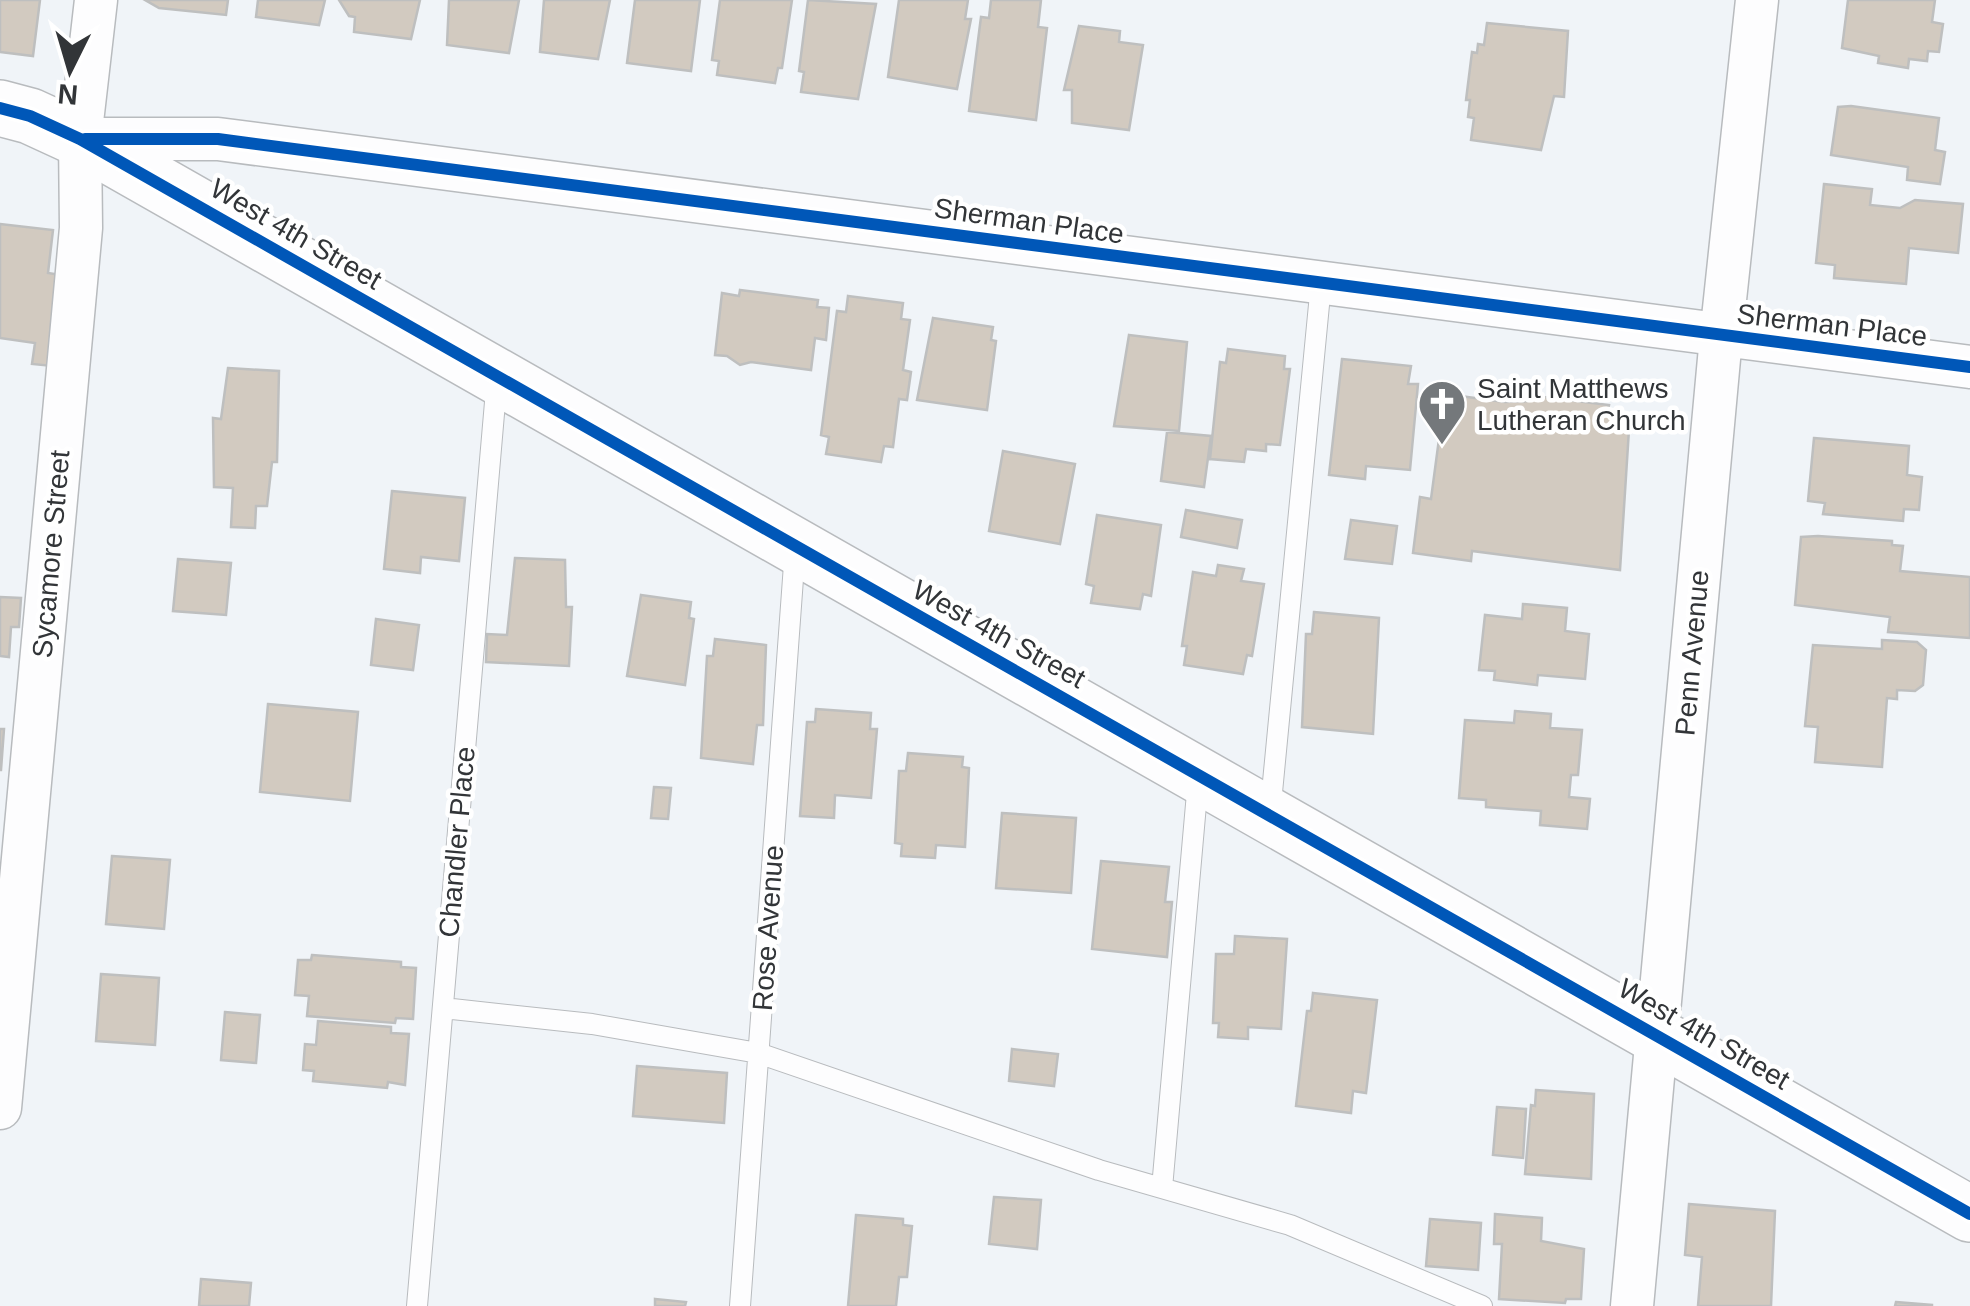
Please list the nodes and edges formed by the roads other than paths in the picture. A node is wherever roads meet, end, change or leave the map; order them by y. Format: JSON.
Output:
{"nodes":[{"id":1,"x":96,"y":0,"type":"edge"},
{"id":2,"x":1758,"y":0,"type":"edge"},
{"id":3,"x":0,"y":108,"type":"edge"},
{"id":4,"x":80,"y":139,"type":"junction"},
{"id":5,"x":1321,"y":284,"type":"junction"},
{"id":6,"x":1722,"y":337,"type":"junction"},
{"id":7,"x":1970,"y":367,"type":"edge"},
{"id":8,"x":497,"y":378,"type":"junction"},
{"id":9,"x":796,"y":549,"type":"junction"},
{"id":10,"x":1198,"y":775,"type":"junction"},
{"id":11,"x":1270,"y":815,"type":"junction"},
{"id":12,"x":10,"y":879,"type":"edge"},
{"id":13,"x":443,"y":1008,"type":"junction"},
{"id":14,"x":1656,"y":1034,"type":"junction"},
{"id":15,"x":758,"y":1053,"type":"junction"},
{"id":16,"x":0,"y":1108,"type":"edge"},
{"id":17,"x":1162,"y":1188,"type":"junction"},
{"id":18,"x":1970,"y":1214,"type":"edge"},
{"id":19,"x":417,"y":1306,"type":"edge"},
{"id":20,"x":740,"y":1306,"type":"edge"},
{"id":21,"x":1482,"y":1306,"type":"edge"},
{"id":22,"x":1632,"y":1306,"type":"edge"}],
"edges":[{"from":1,"to":4,"type":"street","name":"Sycamore Street"},
{"from":2,"to":6,"type":"street","name":"Penn Avenue"},
{"from":3,"to":4,"type":"main road","name":"West 4th Street"},
{"from":4,"to":5,"type":"street","name":"Sherman Place"},
{"from":4,"to":8,"type":"main road","name":"West 4th Street"},
{"from":4,"to":12,"type":"street","name":"Sycamore Street"},
{"from":5,"to":6,"type":"street","name":"Sherman Place"},
{"from":5,"to":11,"type":"lane"},
{"from":6,"to":7,"type":"street","name":"Sherman Place"},
{"from":6,"to":14,"type":"street","name":"Penn Avenue"},
{"from":8,"to":9,"type":"main road","name":"West 4th Street"},
{"from":8,"to":13,"type":"lane","name":"Chandler Place"},
{"from":9,"to":10,"type":"main road","name":"West 4th Street"},
{"from":9,"to":15,"type":"lane","name":"Rose Avenue"},
{"from":10,"to":11,"type":"main road","name":"West 4th Street"},
{"from":10,"to":17,"type":"lane"},
{"from":11,"to":14,"type":"main road","name":"West 4th Street"},
{"from":12,"to":16,"type":"street","name":"Sycamore Street"},
{"from":13,"to":15,"type":"lane"},
{"from":13,"to":19,"type":"lane","name":"Chandler Place"},
{"from":14,"to":18,"type":"main road","name":"West 4th Street"},
{"from":14,"to":22,"type":"street","name":"Penn Avenue"},
{"from":15,"to":17,"type":"lane"},
{"from":15,"to":20,"type":"lane","name":"Rose Avenue"},
{"from":17,"to":21,"type":"lane"}]}
